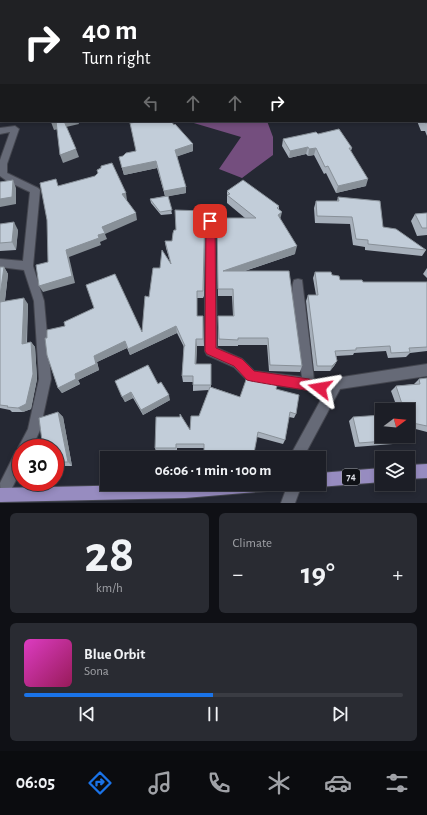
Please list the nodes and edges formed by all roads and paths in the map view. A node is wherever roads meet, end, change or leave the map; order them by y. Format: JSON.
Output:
{"nodes":[{"id":1,"x":0,"y":131,"type":"edge"},
{"id":2,"x":210,"y":221,"type":"dead end"},
{"id":3,"x":0,"y":263,"type":"edge"},
{"id":4,"x":28,"y":266,"type":"junction"},
{"id":5,"x":298,"y":283,"type":"dead end"},
{"id":6,"x":427,"y":370,"type":"edge"},
{"id":7,"x":309,"y":384,"type":"junction"},
{"id":8,"x":332,"y":391,"type":"junction"},
{"id":9,"x":30,"y":439,"type":"edge"},
{"id":10,"x":300,"y":451,"type":"edge"},
{"id":11,"x":427,"y":471,"type":"edge"},
{"id":12,"x":415,"y":472,"type":"edge"},
{"id":13,"x":12,"y":474,"type":"edge"},
{"id":14,"x":375,"y":476,"type":"edge"},
{"id":15,"x":326,"y":479,"type":"edge"},
{"id":16,"x":186,"y":491,"type":"edge"},
{"id":17,"x":292,"y":491,"type":"edge"},
{"id":18,"x":1,"y":495,"type":"edge"},
{"id":19,"x":288,"y":503,"type":"edge"}],
"edges":[{"from":1,"to":4,"type":"street"},
{"from":2,"to":7,"type":"street"},
{"from":3,"to":4,"type":"street"},
{"from":4,"to":9,"type":"street"},
{"from":5,"to":7,"type":"street"},
{"from":6,"to":8,"type":"street"},
{"from":7,"to":8,"type":"street"},
{"from":8,"to":10,"type":"street"},
{"from":11,"to":12,"type":"main road"},
{"from":13,"to":18,"type":"street"},
{"from":14,"to":15,"type":"main road","number":"74"},
{"from":16,"to":18,"type":"main road"},
{"from":17,"to":19,"type":"street"}]}
